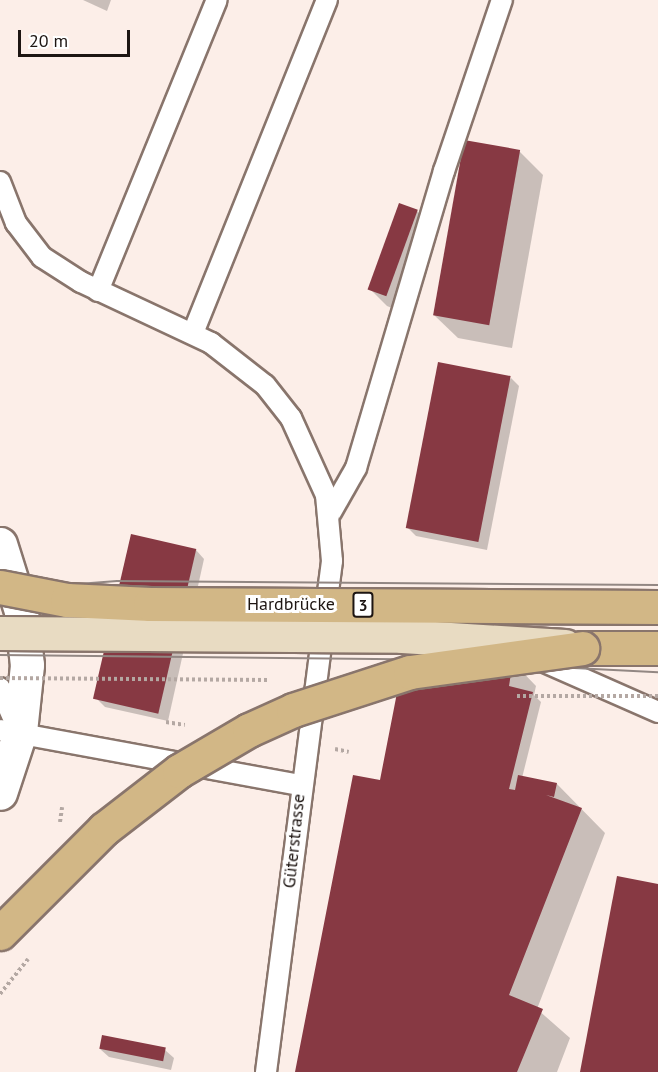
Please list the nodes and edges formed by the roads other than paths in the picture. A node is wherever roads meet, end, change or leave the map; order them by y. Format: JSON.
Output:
{"nodes":[{"id":1,"x":217,"y":0,"type":"edge"},
{"id":2,"x":327,"y":0,"type":"edge"},
{"id":3,"x":502,"y":0,"type":"edge"},
{"id":4,"x":0,"y":182,"type":"edge"},
{"id":5,"x":98,"y":291,"type":"junction"},
{"id":6,"x":193,"y":333,"type":"junction"},
{"id":7,"x":331,"y":512,"type":"junction"},
{"id":8,"x":0,"y":544,"type":"edge"},
{"id":9,"x":0,"y":587,"type":"edge"},
{"id":10,"x":0,"y":600,"type":"edge"},
{"id":11,"x":67,"y":600,"type":"junction"},
{"id":12,"x":658,"y":607,"type":"edge"},
{"id":13,"x":325,"y":610,"type":"junction"},
{"id":14,"x":0,"y":633,"type":"edge"},
{"id":15,"x":582,"y":648,"type":"junction"},
{"id":16,"x":658,"y":648,"type":"edge"},
{"id":17,"x":0,"y":688,"type":"edge"},
{"id":18,"x":658,"y":712,"type":"edge"},
{"id":19,"x":10,"y":731,"type":"edge"},
{"id":20,"x":300,"y":785,"type":"junction"},
{"id":21,"x":0,"y":793,"type":"edge"},
{"id":22,"x":0,"y":933,"type":"edge"},
{"id":23,"x":266,"y":1072,"type":"edge"}],
"edges":[{"from":1,"to":5,"type":"lane"},
{"from":2,"to":6,"type":"lane"},
{"from":3,"to":7,"type":"lane"},
{"from":4,"to":5,"type":"lane"},
{"from":5,"to":6,"type":"lane"},
{"from":6,"to":7,"type":"lane"},
{"from":7,"to":13,"type":"lane"},
{"from":8,"to":19,"type":"street"},
{"from":9,"to":11,"type":"main road","name":"Hardbrücke","number":"3","bridge":true},
{"from":10,"to":11,"type":"main road","name":"Hardbrücke","bridge":true},
{"from":11,"to":12,"type":"main road","name":"Hardbrücke","number":"3","bridge":true},
{"from":13,"to":18,"type":"lane"},
{"from":13,"to":20,"type":"lane"},
{"from":14,"to":15,"type":"main road","name":"Hardbrücke","bridge":true},
{"from":15,"to":16,"type":"main road","name":"Hardbrücke"},
{"from":15,"to":22,"type":"main road","name":"Hardbrücke","bridge":true},
{"from":17,"to":19,"type":"lane"},
{"from":19,"to":20,"type":"lane","name":"Güterstrasse"},
{"from":19,"to":21,"type":"street"},
{"from":20,"to":23,"type":"lane","name":"Güterstrasse"}]}
